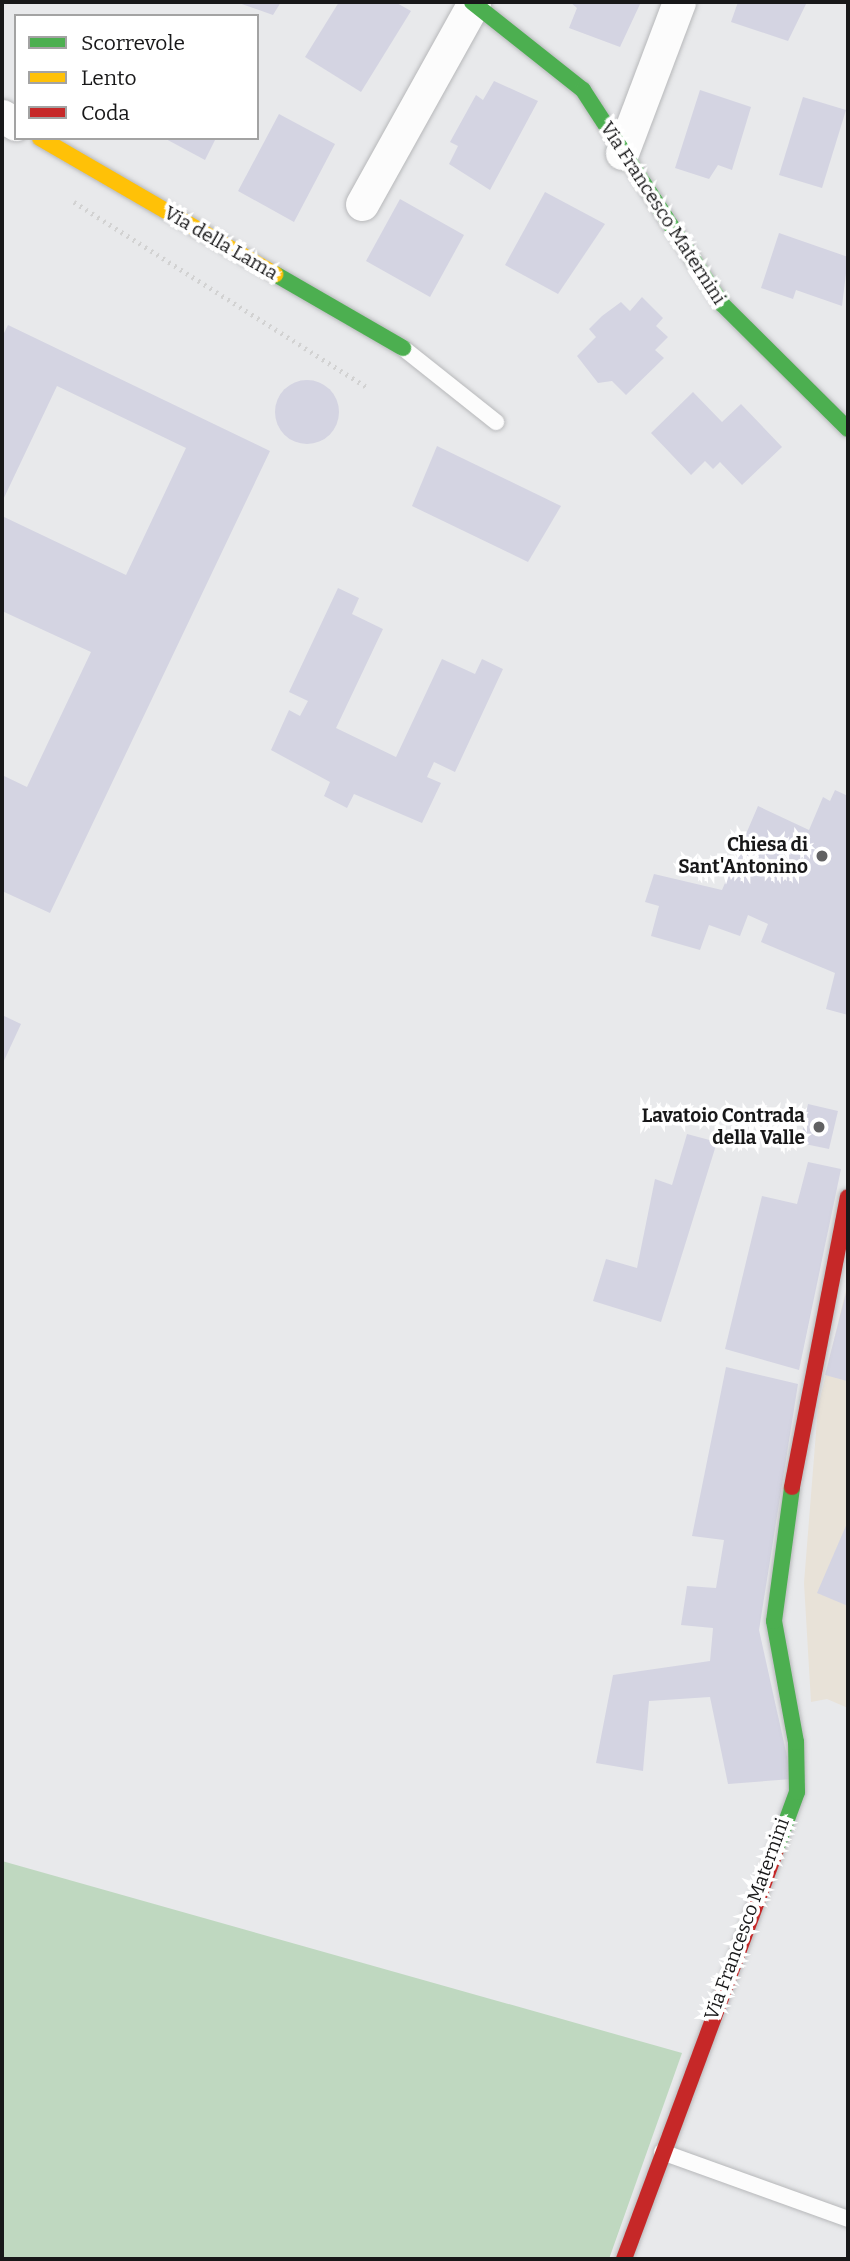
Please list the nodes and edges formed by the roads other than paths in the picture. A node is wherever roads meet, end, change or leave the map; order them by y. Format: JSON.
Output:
{"nodes":[{"id":1,"x":680,"y":2,"type":"edge"},
{"id":2,"x":473,"y":3,"type":"edge"},
{"id":3,"x":43,"y":140,"type":"edge"},
{"id":4,"x":622,"y":153,"type":"junction"},
{"id":5,"x":362,"y":204,"type":"dead end"},
{"id":6,"x":403,"y":348,"type":"joint"},
{"id":7,"x":496,"y":422,"type":"dead end"},
{"id":8,"x":848,"y":429,"type":"edge"},
{"id":9,"x":848,"y":1197,"type":"edge"},
{"id":10,"x":846,"y":1217,"type":"edge"},
{"id":11,"x":662,"y":2152,"type":"junction"},
{"id":12,"x":848,"y":2219,"type":"edge"},
{"id":13,"x":624,"y":2259,"type":"edge"}],
"edges":[{"from":1,"to":4,"type":"street"},
{"from":2,"to":4,"type":"street","name":"Via Francesco Maternini"},
{"from":2,"to":5,"type":"street","name":"Via Francesco Maternini"},
{"from":3,"to":6,"type":"street","name":"Via della Lama"},
{"from":4,"to":8,"type":"street","name":"Via Francesco Maternini"},
{"from":6,"to":7,"type":"lane"},
{"from":9,"to":10,"type":"street","name":"Via Francesco Maternini"},
{"from":10,"to":11,"type":"street","name":"Via Francesco Maternini"},
{"from":11,"to":12,"type":"lane"},
{"from":11,"to":13,"type":"street","name":"Via Francesco Maternini"}]}
